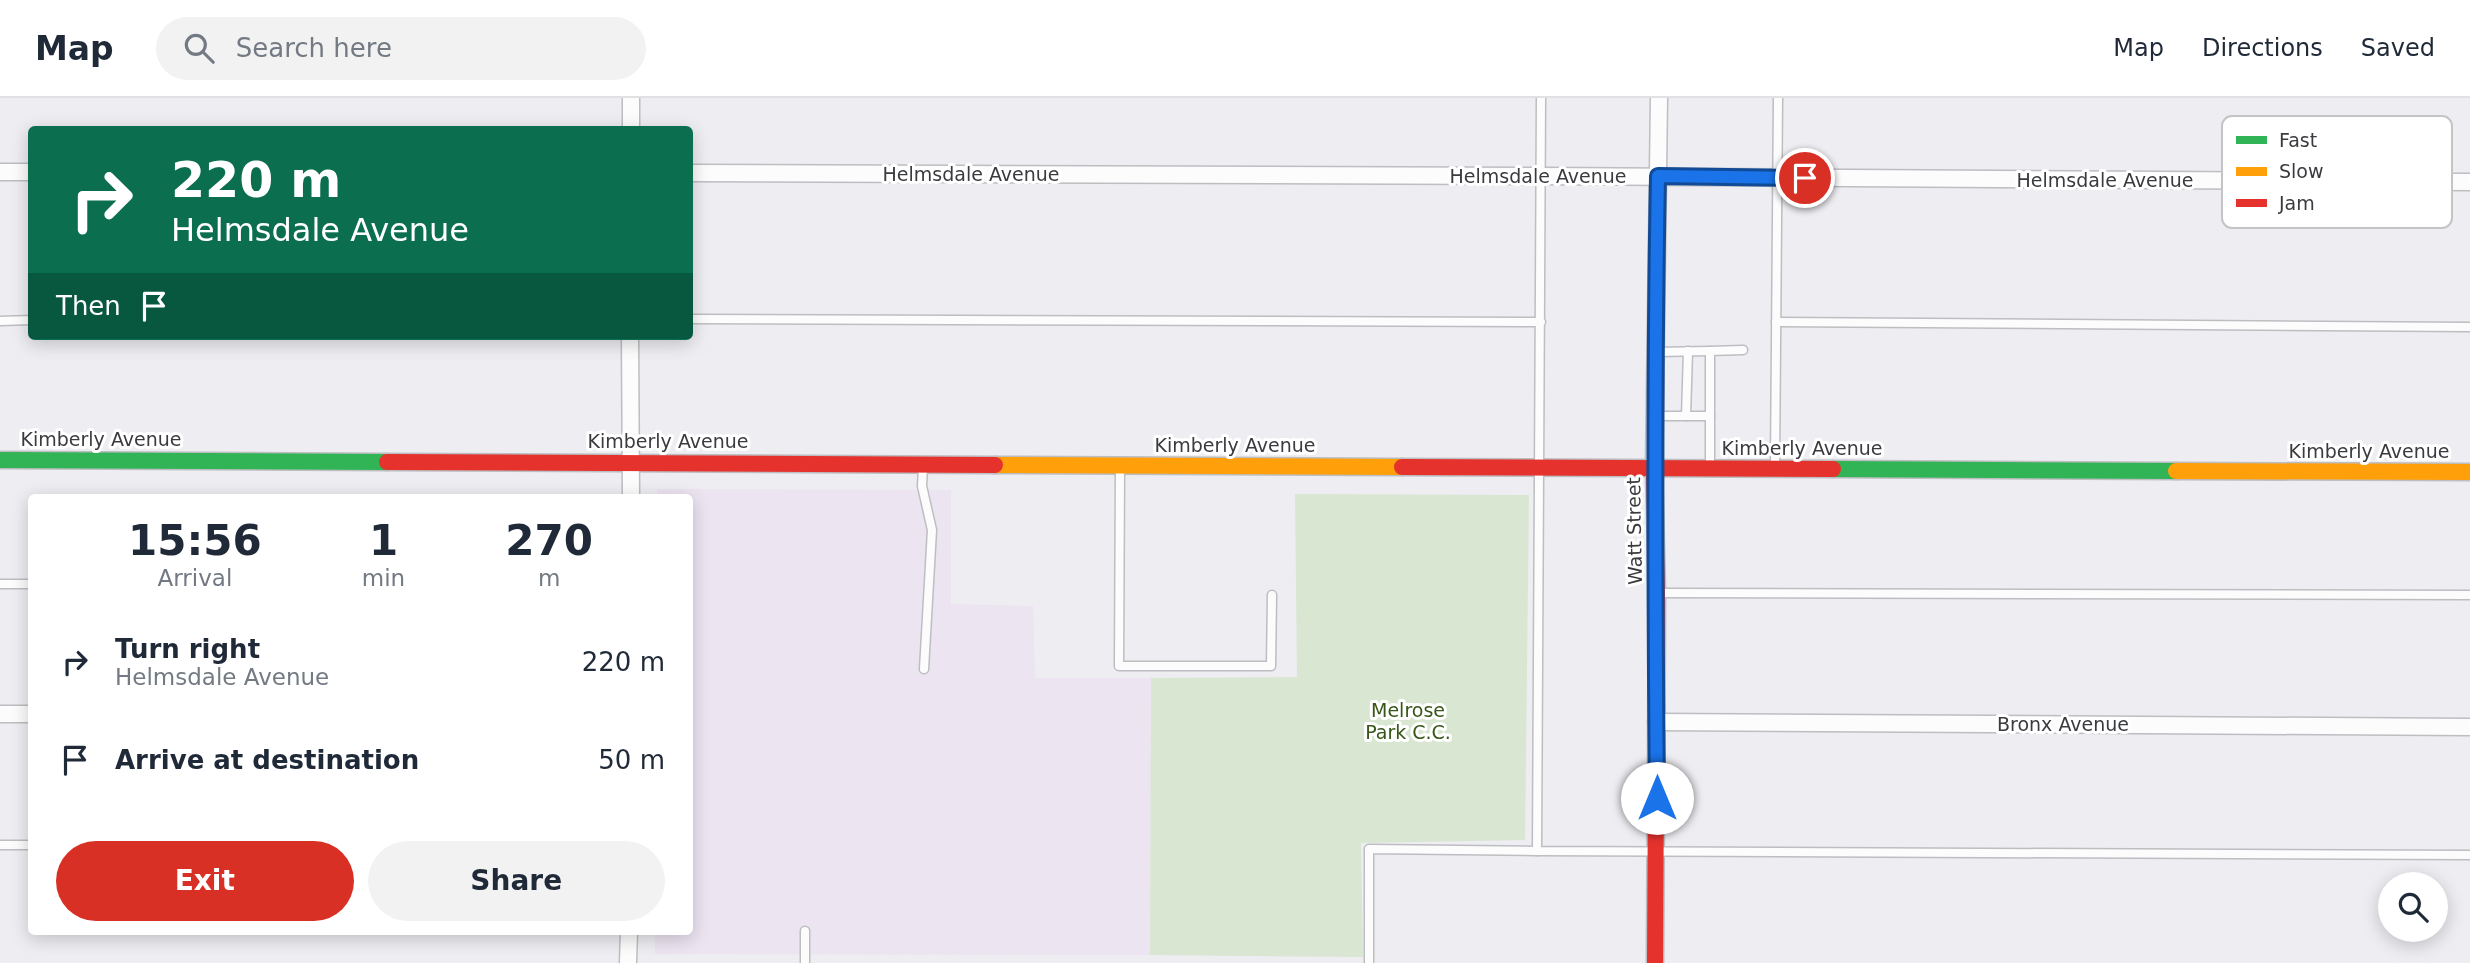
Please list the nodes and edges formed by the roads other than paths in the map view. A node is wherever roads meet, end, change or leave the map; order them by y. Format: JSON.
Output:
{"nodes":[{"id":1,"x":632,"y":98,"type":"edge"},
{"id":2,"x":1541,"y":98,"type":"edge"},
{"id":3,"x":1659,"y":98,"type":"edge"},
{"id":4,"x":1778,"y":98,"type":"edge"},
{"id":5,"x":631,"y":126,"type":"edge"},
{"id":6,"x":0,"y":172,"type":"edge"},
{"id":7,"x":28,"y":172,"type":"edge"},
{"id":8,"x":693,"y":173,"type":"edge"},
{"id":9,"x":1540,"y":176,"type":"junction"},
{"id":10,"x":1658,"y":176,"type":"junction"},
{"id":11,"x":1777,"y":178,"type":"junction"},
{"id":12,"x":2222,"y":181,"type":"edge"},
{"id":13,"x":2452,"y":182,"type":"edge"},
{"id":14,"x":2470,"y":182,"type":"edge"},
{"id":15,"x":693,"y":319,"type":"edge"},
{"id":16,"x":28,"y":320,"type":"edge"},
{"id":17,"x":0,"y":321,"type":"edge"},
{"id":18,"x":1541,"y":322,"type":"junction"},
{"id":19,"x":1776,"y":322,"type":"junction"},
{"id":20,"x":2470,"y":327,"type":"edge"},
{"id":21,"x":631,"y":340,"type":"edge"},
{"id":22,"x":1743,"y":350,"type":"dead end"},
{"id":23,"x":1688,"y":351,"type":"junction"},
{"id":24,"x":1710,"y":351,"type":"junction"},
{"id":25,"x":1656,"y":352,"type":"junction"},
{"id":26,"x":1655,"y":416,"type":"junction"},
{"id":27,"x":1686,"y":416,"type":"junction"},
{"id":28,"x":1710,"y":416,"type":"junction"},
{"id":29,"x":0,"y":460,"type":"edge"},
{"id":30,"x":631,"y":462,"type":"junction"},
{"id":31,"x":923,"y":464,"type":"junction"},
{"id":32,"x":1120,"y":465,"type":"junction"},
{"id":33,"x":1539,"y":468,"type":"junction"},
{"id":34,"x":1654,"y":469,"type":"junction"},
{"id":35,"x":1710,"y":469,"type":"junction"},
{"id":36,"x":1775,"y":469,"type":"junction"},
{"id":37,"x":2470,"y":472,"type":"edge"},
{"id":38,"x":631,"y":494,"type":"edge"},
{"id":39,"x":0,"y":584,"type":"edge"},
{"id":40,"x":28,"y":584,"type":"edge"},
{"id":41,"x":1657,"y":593,"type":"junction"},
{"id":42,"x":1272,"y":595,"type":"dead end"},
{"id":43,"x":2470,"y":595,"type":"edge"},
{"id":44,"x":924,"y":669,"type":"dead end"},
{"id":45,"x":0,"y":714,"type":"edge"},
{"id":46,"x":28,"y":714,"type":"edge"},
{"id":47,"x":1656,"y":722,"type":"junction"},
{"id":48,"x":2470,"y":727,"type":"edge"},
{"id":49,"x":0,"y":845,"type":"edge"},
{"id":50,"x":28,"y":845,"type":"edge"},
{"id":51,"x":1537,"y":851,"type":"junction"},
{"id":52,"x":1657,"y":852,"type":"junction"},
{"id":53,"x":2470,"y":855,"type":"edge"},
{"id":54,"x":805,"y":932,"type":"dead end"},
{"id":55,"x":629,"y":935,"type":"edge"},
{"id":56,"x":628,"y":963,"type":"edge"},
{"id":57,"x":805,"y":963,"type":"edge"},
{"id":58,"x":1369,"y":963,"type":"edge"},
{"id":59,"x":1655,"y":963,"type":"edge"}],
"edges":[{"from":1,"to":5,"type":"street"},
{"from":2,"to":9,"type":"lane"},
{"from":3,"to":10,"type":"street","name":"Watt Street"},
{"from":4,"to":11,"type":"lane"},
{"from":6,"to":7,"type":"street"},
{"from":8,"to":9,"type":"street","name":"Helmsdale Avenue"},
{"from":9,"to":10,"type":"street","name":"Helmsdale Avenue"},
{"from":9,"to":18,"type":"lane"},
{"from":10,"to":11,"type":"street","name":"Helmsdale Avenue"},
{"from":10,"to":25,"type":"street","name":"Watt Street"},
{"from":11,"to":12,"type":"street","name":"Helmsdale Avenue"},
{"from":11,"to":19,"type":"lane"},
{"from":13,"to":14,"type":"street","name":"Helmsdale Avenue"},
{"from":15,"to":18,"type":"lane"},
{"from":16,"to":17,"type":"lane"},
{"from":18,"to":33,"type":"lane"},
{"from":19,"to":20,"type":"lane"},
{"from":19,"to":36,"type":"lane"},
{"from":21,"to":30,"type":"street"},
{"from":22,"to":24,"type":"lane"},
{"from":23,"to":24,"type":"lane"},
{"from":23,"to":25,"type":"lane"},
{"from":23,"to":27,"type":"lane"},
{"from":24,"to":28,"type":"lane"},
{"from":25,"to":26,"type":"street","name":"Watt Street"},
{"from":26,"to":27,"type":"lane"},
{"from":26,"to":34,"type":"street","name":"Watt Street"},
{"from":27,"to":28,"type":"lane"},
{"from":28,"to":35,"type":"lane"},
{"from":29,"to":30,"type":"street","name":"Kimberly Avenue"},
{"from":30,"to":31,"type":"street","name":"Kimberly Avenue"},
{"from":30,"to":38,"type":"street"},
{"from":31,"to":32,"type":"street","name":"Kimberly Avenue"},
{"from":31,"to":44,"type":"lane"},
{"from":32,"to":33,"type":"street","name":"Kimberly Avenue"},
{"from":32,"to":42,"type":"lane"},
{"from":33,"to":34,"type":"street","name":"Kimberly Avenue"},
{"from":33,"to":51,"type":"lane"},
{"from":34,"to":35,"type":"street","name":"Kimberly Avenue"},
{"from":34,"to":41,"type":"street","name":"Watt Street"},
{"from":35,"to":36,"type":"street","name":"Kimberly Avenue"},
{"from":36,"to":37,"type":"street","name":"Kimberly Avenue"},
{"from":39,"to":40,"type":"lane"},
{"from":41,"to":43,"type":"lane"},
{"from":41,"to":47,"type":"street","name":"Watt Street"},
{"from":45,"to":46,"type":"street"},
{"from":47,"to":48,"type":"street","name":"Bronx Avenue"},
{"from":47,"to":52,"type":"street","name":"Watt Street"},
{"from":49,"to":50,"type":"lane"},
{"from":51,"to":52,"type":"lane"},
{"from":51,"to":58,"type":"lane"},
{"from":52,"to":53,"type":"lane"},
{"from":52,"to":59,"type":"street","name":"Watt Street"},
{"from":54,"to":57,"type":"lane"},
{"from":55,"to":56,"type":"street"}]}
